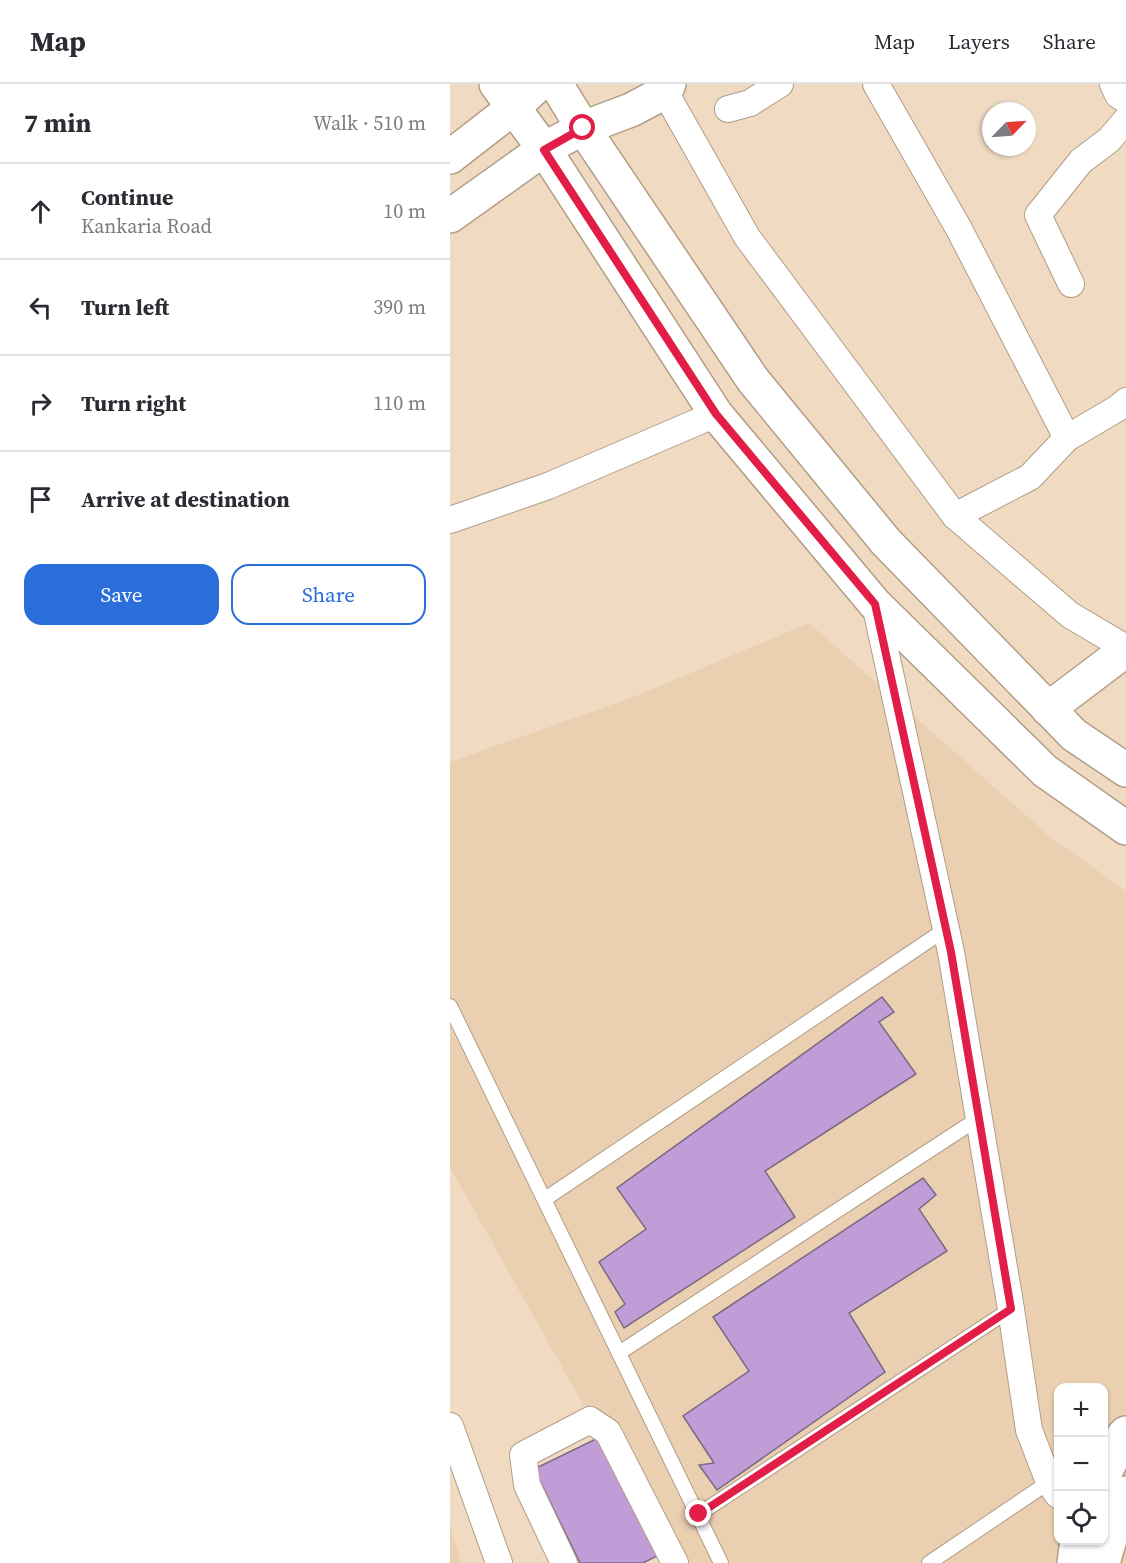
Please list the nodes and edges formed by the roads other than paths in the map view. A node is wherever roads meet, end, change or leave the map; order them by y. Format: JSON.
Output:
{"nodes":[{"id":1,"x":539,"y":84,"type":"edge"},
{"id":2,"x":556,"y":84,"type":"edge"},
{"id":3,"x":780,"y":84,"type":"edge"},
{"id":4,"x":876,"y":84,"type":"edge"},
{"id":5,"x":1113,"y":84,"type":"edge"},
{"id":6,"x":667,"y":88,"type":"edge"},
{"id":7,"x":505,"y":96,"type":"edge"},
{"id":8,"x":1126,"y":100,"type":"edge"},
{"id":9,"x":728,"y":109,"type":"dead end"},
{"id":10,"x":1126,"y":120,"type":"edge"},
{"id":11,"x":583,"y":128,"type":"junction"},
{"id":12,"x":544,"y":150,"type":"junction"},
{"id":13,"x":450,"y":157,"type":"edge"},
{"id":14,"x":450,"y":216,"type":"edge"},
{"id":15,"x":1071,"y":284,"type":"dead end"},
{"id":16,"x":1126,"y":401,"type":"edge"},
{"id":17,"x":716,"y":414,"type":"junction"},
{"id":18,"x":1066,"y":438,"type":"junction"},
{"id":19,"x":955,"y":516,"type":"junction"},
{"id":20,"x":450,"y":520,"type":"edge"},
{"id":21,"x":875,"y":604,"type":"junction"},
{"id":22,"x":1126,"y":649,"type":"edge"},
{"id":23,"x":1048,"y":709,"type":"junction"},
{"id":24,"x":1126,"y":770,"type":"edge"},
{"id":25,"x":1126,"y":828,"type":"edge"},
{"id":26,"x":946,"y":928,"type":"junction"},
{"id":27,"x":450,"y":1006,"type":"edge"},
{"id":28,"x":979,"y":1118,"type":"junction"},
{"id":29,"x":545,"y":1199,"type":"junction"},
{"id":30,"x":1011,"y":1309,"type":"junction"},
{"id":31,"x":619,"y":1353,"type":"junction"},
{"id":32,"x":450,"y":1426,"type":"edge"},
{"id":33,"x":1126,"y":1434,"type":"edge"},
{"id":34,"x":1108,"y":1466,"type":"edge"},
{"id":35,"x":1054,"y":1488,"type":"edge"},
{"id":36,"x":1126,"y":1493,"type":"edge"},
{"id":37,"x":699,"y":1514,"type":"junction"},
{"id":38,"x":1109,"y":1525,"type":"edge"},
{"id":39,"x":1076,"y":1545,"type":"edge"},
{"id":40,"x":669,"y":1561,"type":"edge"},
{"id":41,"x":499,"y":1563,"type":"edge"},
{"id":42,"x":564,"y":1563,"type":"edge"},
{"id":43,"x":722,"y":1563,"type":"edge"},
{"id":44,"x":929,"y":1563,"type":"edge"},
{"id":45,"x":1074,"y":1563,"type":"edge"},
{"id":46,"x":1103,"y":1563,"type":"edge"}],
"edges":[{"from":1,"to":7,"type":"main road"},
{"from":2,"to":11,"type":"main road"},
{"from":3,"to":9,"type":"street"},
{"from":4,"to":18,"type":"street"},
{"from":5,"to":8,"type":"street"},
{"from":6,"to":11,"type":"main road"},
{"from":6,"to":19,"type":"street"},
{"from":7,"to":12,"type":"main road"},
{"from":7,"to":13,"type":"main road"},
{"from":10,"to":15,"type":"street"},
{"from":11,"to":12,"type":"main road"},
{"from":11,"to":23,"type":"main road"},
{"from":12,"to":14,"type":"main road"},
{"from":12,"to":17,"type":"main road"},
{"from":16,"to":18,"type":"street"},
{"from":17,"to":20,"type":"street"},
{"from":17,"to":21,"type":"main road"},
{"from":18,"to":19,"type":"street"},
{"from":19,"to":22,"type":"street"},
{"from":21,"to":25,"type":"main road"},
{"from":21,"to":26,"type":"street"},
{"from":22,"to":23,"type":"main road"},
{"from":23,"to":24,"type":"main road"},
{"from":26,"to":28,"type":"street"},
{"from":26,"to":29,"type":"lane"},
{"from":27,"to":29,"type":"lane"},
{"from":28,"to":30,"type":"street"},
{"from":28,"to":31,"type":"lane"},
{"from":29,"to":31,"type":"lane"},
{"from":30,"to":35,"type":"street"},
{"from":30,"to":37,"type":"lane"},
{"from":31,"to":37,"type":"lane"},
{"from":32,"to":41,"type":"street"},
{"from":33,"to":34,"type":"main road"},
{"from":35,"to":44,"type":"lane"},
{"from":36,"to":38,"type":"main road"},
{"from":37,"to":43,"type":"lane"},
{"from":38,"to":46,"type":"main road"},
{"from":39,"to":45,"type":"main road"},
{"from":40,"to":42,"type":"street"}]}
